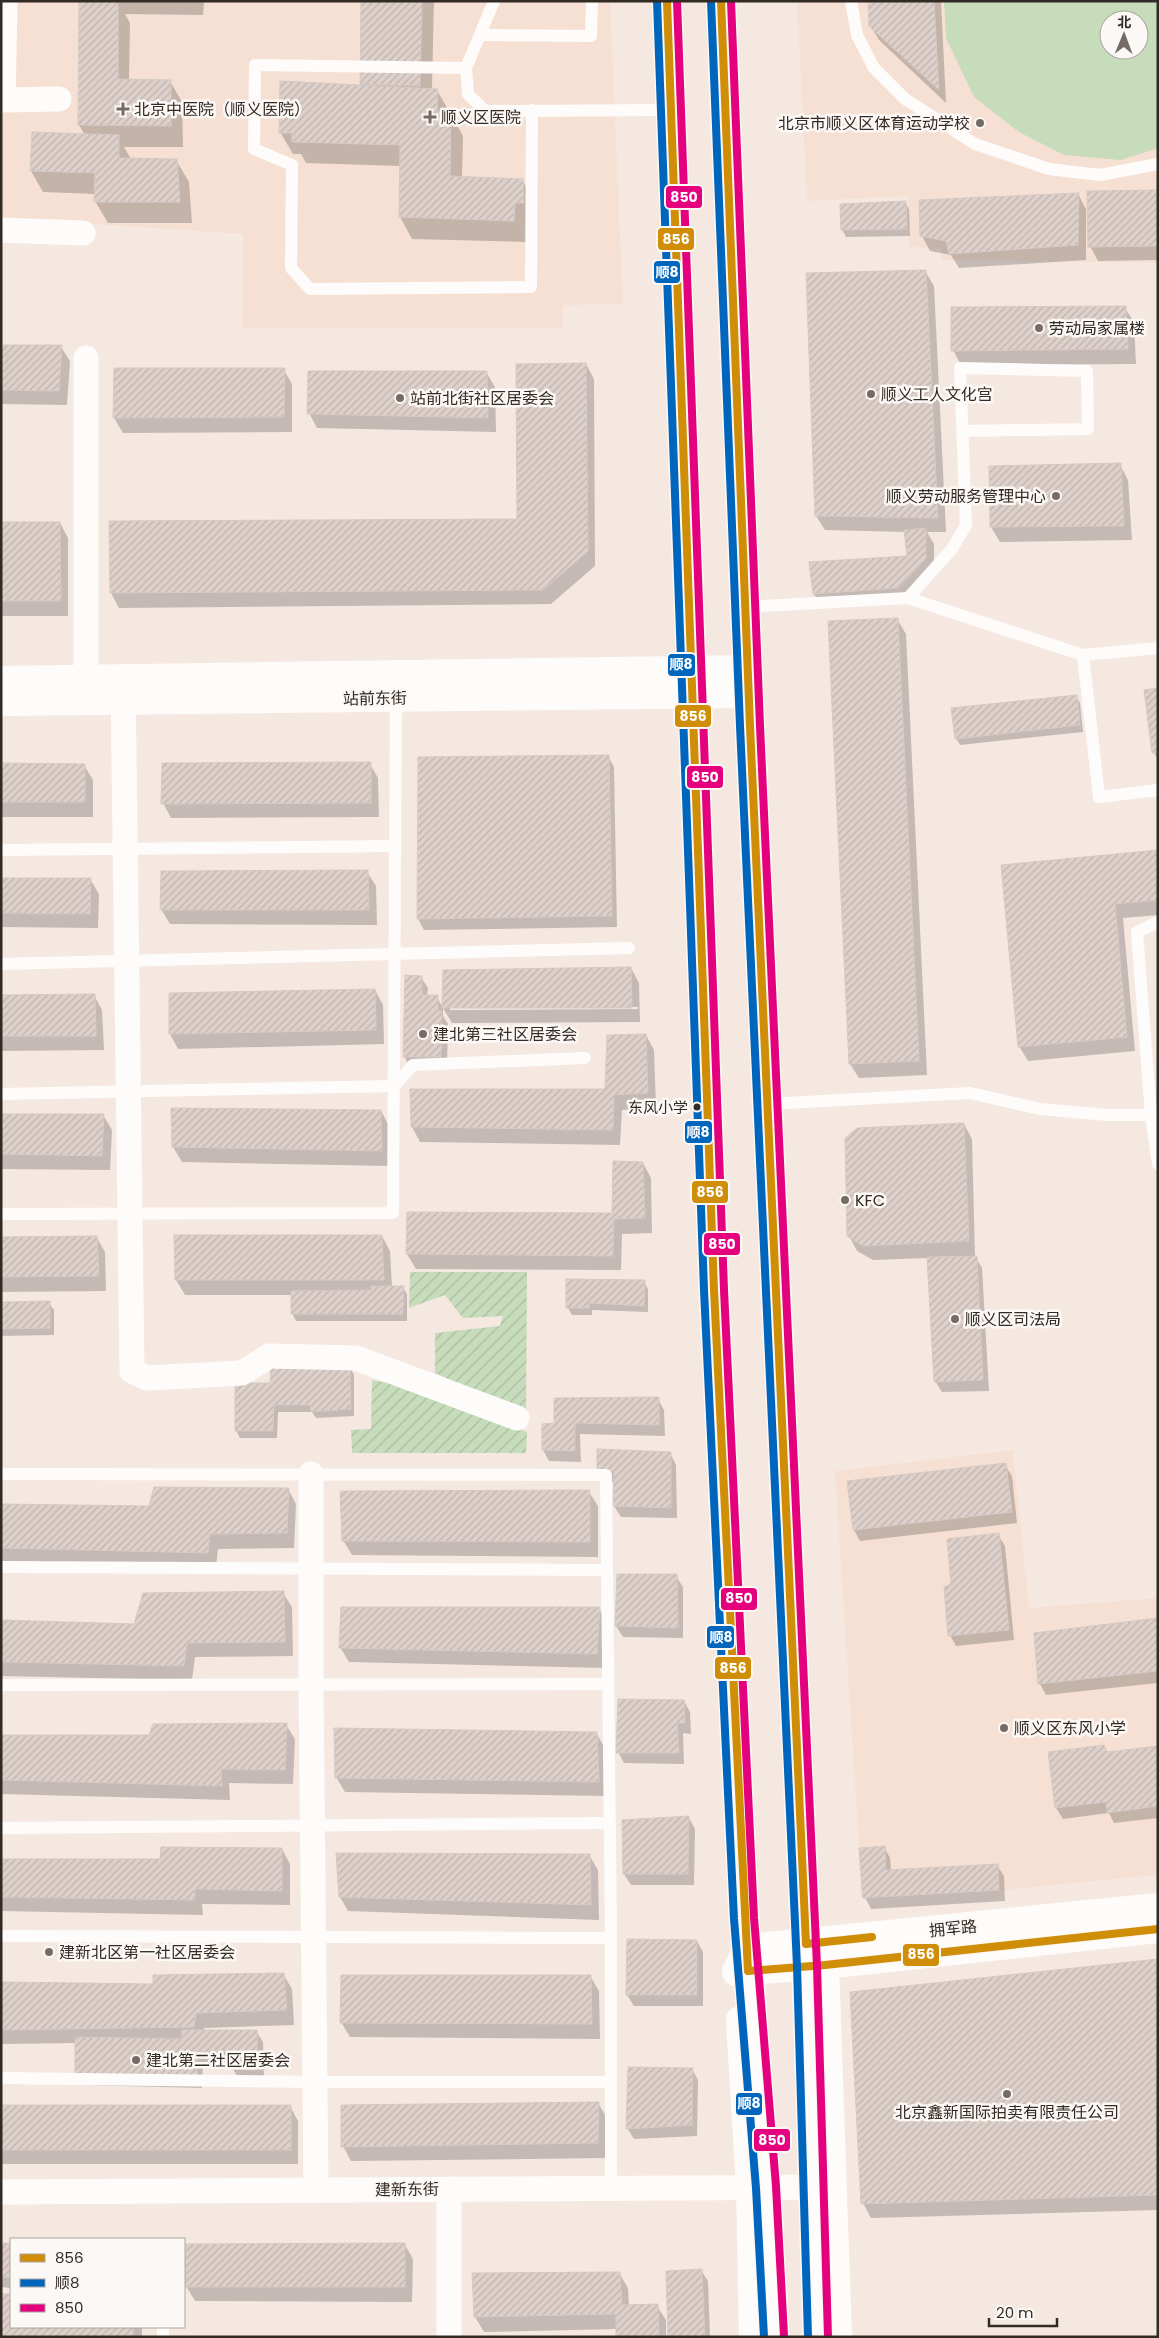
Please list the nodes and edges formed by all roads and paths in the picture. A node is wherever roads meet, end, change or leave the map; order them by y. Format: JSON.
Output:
{"nodes":[{"id":1,"x":5,"y":1,"type":"edge"},
{"id":2,"x":494,"y":1,"type":"edge"},
{"id":3,"x":592,"y":1,"type":"edge"},
{"id":4,"x":667,"y":1,"type":"edge"},
{"id":5,"x":721,"y":1,"type":"edge"},
{"id":6,"x":851,"y":1,"type":"edge"},
{"id":7,"x":480,"y":35,"type":"junction"},
{"id":8,"x":466,"y":68,"type":"junction"},
{"id":9,"x":59,"y":99,"type":"dead end"},
{"id":10,"x":532,"y":110,"type":"junction"},
{"id":11,"x":670,"y":110,"type":"junction"},
{"id":12,"x":1158,"y":164,"type":"edge"},
{"id":13,"x":1,"y":230,"type":"edge"},
{"id":14,"x":83,"y":233,"type":"dead end"},
{"id":15,"x":86,"y":358,"type":"dead end"},
{"id":16,"x":963,"y":431,"type":"junction"},
{"id":17,"x":908,"y":598,"type":"junction"},
{"id":18,"x":745,"y":607,"type":"junction"},
{"id":19,"x":1158,"y":648,"type":"edge"},
{"id":20,"x":1083,"y":655,"type":"junction"},
{"id":21,"x":86,"y":678,"type":"junction"},
{"id":22,"x":1,"y":680,"type":"edge"},
{"id":23,"x":749,"y":681,"type":"junction"},
{"id":24,"x":692,"y":683,"type":"junction"},
{"id":25,"x":396,"y":686,"type":"junction"},
{"id":26,"x":124,"y":689,"type":"junction"},
{"id":27,"x":1,"y":702,"type":"edge"},
{"id":28,"x":1158,"y":790,"type":"edge"},
{"id":29,"x":395,"y":846,"type":"junction"},
{"id":30,"x":127,"y":849,"type":"junction"},
{"id":31,"x":1,"y":850,"type":"edge"},
{"id":32,"x":1158,"y":922,"type":"edge"},
{"id":33,"x":628,"y":948,"type":"dead end"},
{"id":34,"x":394,"y":954,"type":"junction"},
{"id":35,"x":128,"y":960,"type":"junction"},
{"id":36,"x":1,"y":964,"type":"edge"},
{"id":37,"x":585,"y":1058,"type":"dead end"},
{"id":38,"x":394,"y":1086,"type":"junction"},
{"id":39,"x":129,"y":1092,"type":"junction"},
{"id":40,"x":1,"y":1094,"type":"edge"},
{"id":41,"x":767,"y":1104,"type":"junction"},
{"id":42,"x":1151,"y":1115,"type":"junction"},
{"id":43,"x":1158,"y":1164,"type":"edge"},
{"id":44,"x":130,"y":1213,"type":"junction"},
{"id":45,"x":1,"y":1214,"type":"edge"},
{"id":46,"x":516,"y":1418,"type":"dead end"},
{"id":47,"x":1,"y":1474,"type":"edge"},
{"id":48,"x":312,"y":1474,"type":"junction"},
{"id":49,"x":1,"y":1567,"type":"edge"},
{"id":50,"x":311,"y":1568,"type":"junction"},
{"id":51,"x":607,"y":1570,"type":"junction"},
{"id":52,"x":311,"y":1684,"type":"junction"},
{"id":53,"x":607,"y":1684,"type":"junction"},
{"id":54,"x":1,"y":1685,"type":"edge"},
{"id":55,"x":609,"y":1823,"type":"junction"},
{"id":56,"x":314,"y":1826,"type":"junction"},
{"id":57,"x":1,"y":1828,"type":"edge"},
{"id":58,"x":1158,"y":1907,"type":"edge"},
{"id":59,"x":1158,"y":1928,"type":"edge"},
{"id":60,"x":1,"y":1936,"type":"edge"},
{"id":61,"x":315,"y":1936,"type":"junction"},
{"id":62,"x":611,"y":1938,"type":"junction"},
{"id":63,"x":813,"y":1958,"type":"junction"},
{"id":64,"x":744,"y":1963,"type":"junction"},
{"id":65,"x":1,"y":2078,"type":"edge"},
{"id":66,"x":315,"y":2082,"type":"junction"},
{"id":67,"x":610,"y":2082,"type":"junction"},
{"id":68,"x":823,"y":2187,"type":"junction"},
{"id":69,"x":758,"y":2188,"type":"junction"},
{"id":70,"x":449,"y":2189,"type":"junction"},
{"id":71,"x":316,"y":2190,"type":"junction"},
{"id":72,"x":611,"y":2190,"type":"junction"},
{"id":73,"x":1,"y":2192,"type":"edge"},
{"id":74,"x":449,"y":2337,"type":"edge"},
{"id":75,"x":753,"y":2337,"type":"edge"},
{"id":76,"x":774,"y":2337,"type":"edge"},
{"id":77,"x":818,"y":2337,"type":"edge"},
{"id":78,"x":838,"y":2337,"type":"edge"}],
"edges":[{"from":1,"to":9,"type":"street"},
{"from":2,"to":7,"type":"lane"},
{"from":3,"to":7,"type":"lane"},
{"from":4,"to":11,"type":"main road"},
{"from":5,"to":18,"type":"main road"},
{"from":6,"to":12,"type":"lane"},
{"from":7,"to":8,"type":"lane"},
{"from":8,"to":10,"type":"lane"},
{"from":8,"to":10,"type":"lane"},
{"from":10,"to":11,"type":"lane"},
{"from":11,"to":24,"type":"main road"},
{"from":13,"to":14,"type":"street"},
{"from":15,"to":21,"type":"street"},
{"from":16,"to":16,"type":"lane"},
{"from":16,"to":17,"type":"lane"},
{"from":17,"to":18,"type":"lane"},
{"from":17,"to":20,"type":"lane"},
{"from":18,"to":23,"type":"main road"},
{"from":19,"to":20,"type":"lane"},
{"from":20,"to":28,"type":"lane"},
{"from":21,"to":22,"type":"main road","name":"站前东街"},
{"from":21,"to":26,"type":"main road","name":"站前东街"},
{"from":23,"to":24,"type":"main road","name":"站前东街"},
{"from":23,"to":41,"type":"main road"},
{"from":24,"to":25,"type":"main road","name":"站前东街"},
{"from":24,"to":64,"type":"main road"},
{"from":25,"to":26,"type":"main road","name":"站前东街"},
{"from":25,"to":29,"type":"lane"},
{"from":26,"to":27,"type":"main road","name":"站前东街"},
{"from":26,"to":30,"type":"street"},
{"from":29,"to":30,"type":"lane"},
{"from":29,"to":34,"type":"lane"},
{"from":30,"to":31,"type":"lane"},
{"from":30,"to":35,"type":"street"},
{"from":32,"to":42,"type":"lane"},
{"from":33,"to":34,"type":"lane"},
{"from":34,"to":35,"type":"lane"},
{"from":34,"to":38,"type":"lane"},
{"from":35,"to":36,"type":"lane"},
{"from":35,"to":39,"type":"street"},
{"from":37,"to":38,"type":"lane"},
{"from":38,"to":39,"type":"lane"},
{"from":38,"to":44,"type":"lane"},
{"from":39,"to":40,"type":"lane"},
{"from":39,"to":44,"type":"street"},
{"from":41,"to":42,"type":"lane"},
{"from":41,"to":63,"type":"main road"},
{"from":42,"to":43,"type":"lane"},
{"from":44,"to":45,"type":"lane"},
{"from":44,"to":46,"type":"street"},
{"from":47,"to":48,"type":"lane"},
{"from":48,"to":50,"type":"street"},
{"from":48,"to":51,"type":"lane"},
{"from":49,"to":50,"type":"lane"},
{"from":50,"to":51,"type":"lane"},
{"from":50,"to":52,"type":"street"},
{"from":51,"to":53,"type":"lane"},
{"from":52,"to":53,"type":"lane"},
{"from":52,"to":54,"type":"lane"},
{"from":52,"to":56,"type":"street"},
{"from":53,"to":55,"type":"lane"},
{"from":55,"to":56,"type":"lane"},
{"from":55,"to":62,"type":"lane"},
{"from":56,"to":57,"type":"lane"},
{"from":56,"to":61,"type":"street"},
{"from":58,"to":63,"type":"main road","name":"拥军路"},
{"from":59,"to":63,"type":"main road"},
{"from":60,"to":61,"type":"lane"},
{"from":61,"to":62,"type":"lane"},
{"from":61,"to":66,"type":"street"},
{"from":62,"to":67,"type":"lane"},
{"from":63,"to":64,"type":"main road","name":"拥军路"},
{"from":63,"to":68,"type":"main road"},
{"from":64,"to":69,"type":"main road"},
{"from":65,"to":66,"type":"lane"},
{"from":66,"to":67,"type":"lane"},
{"from":66,"to":71,"type":"street"},
{"from":67,"to":72,"type":"lane"},
{"from":68,"to":69,"type":"street","name":"建新东街"},
{"from":68,"to":77,"type":"main road"},
{"from":68,"to":78,"type":"main road"},
{"from":69,"to":72,"type":"street","name":"建新东街"},
{"from":69,"to":75,"type":"main road"},
{"from":69,"to":76,"type":"main road"},
{"from":70,"to":71,"type":"street","name":"建新东街"},
{"from":70,"to":72,"type":"street","name":"建新东街"},
{"from":70,"to":74,"type":"street"},
{"from":71,"to":73,"type":"street","name":"建新东街"}]}
